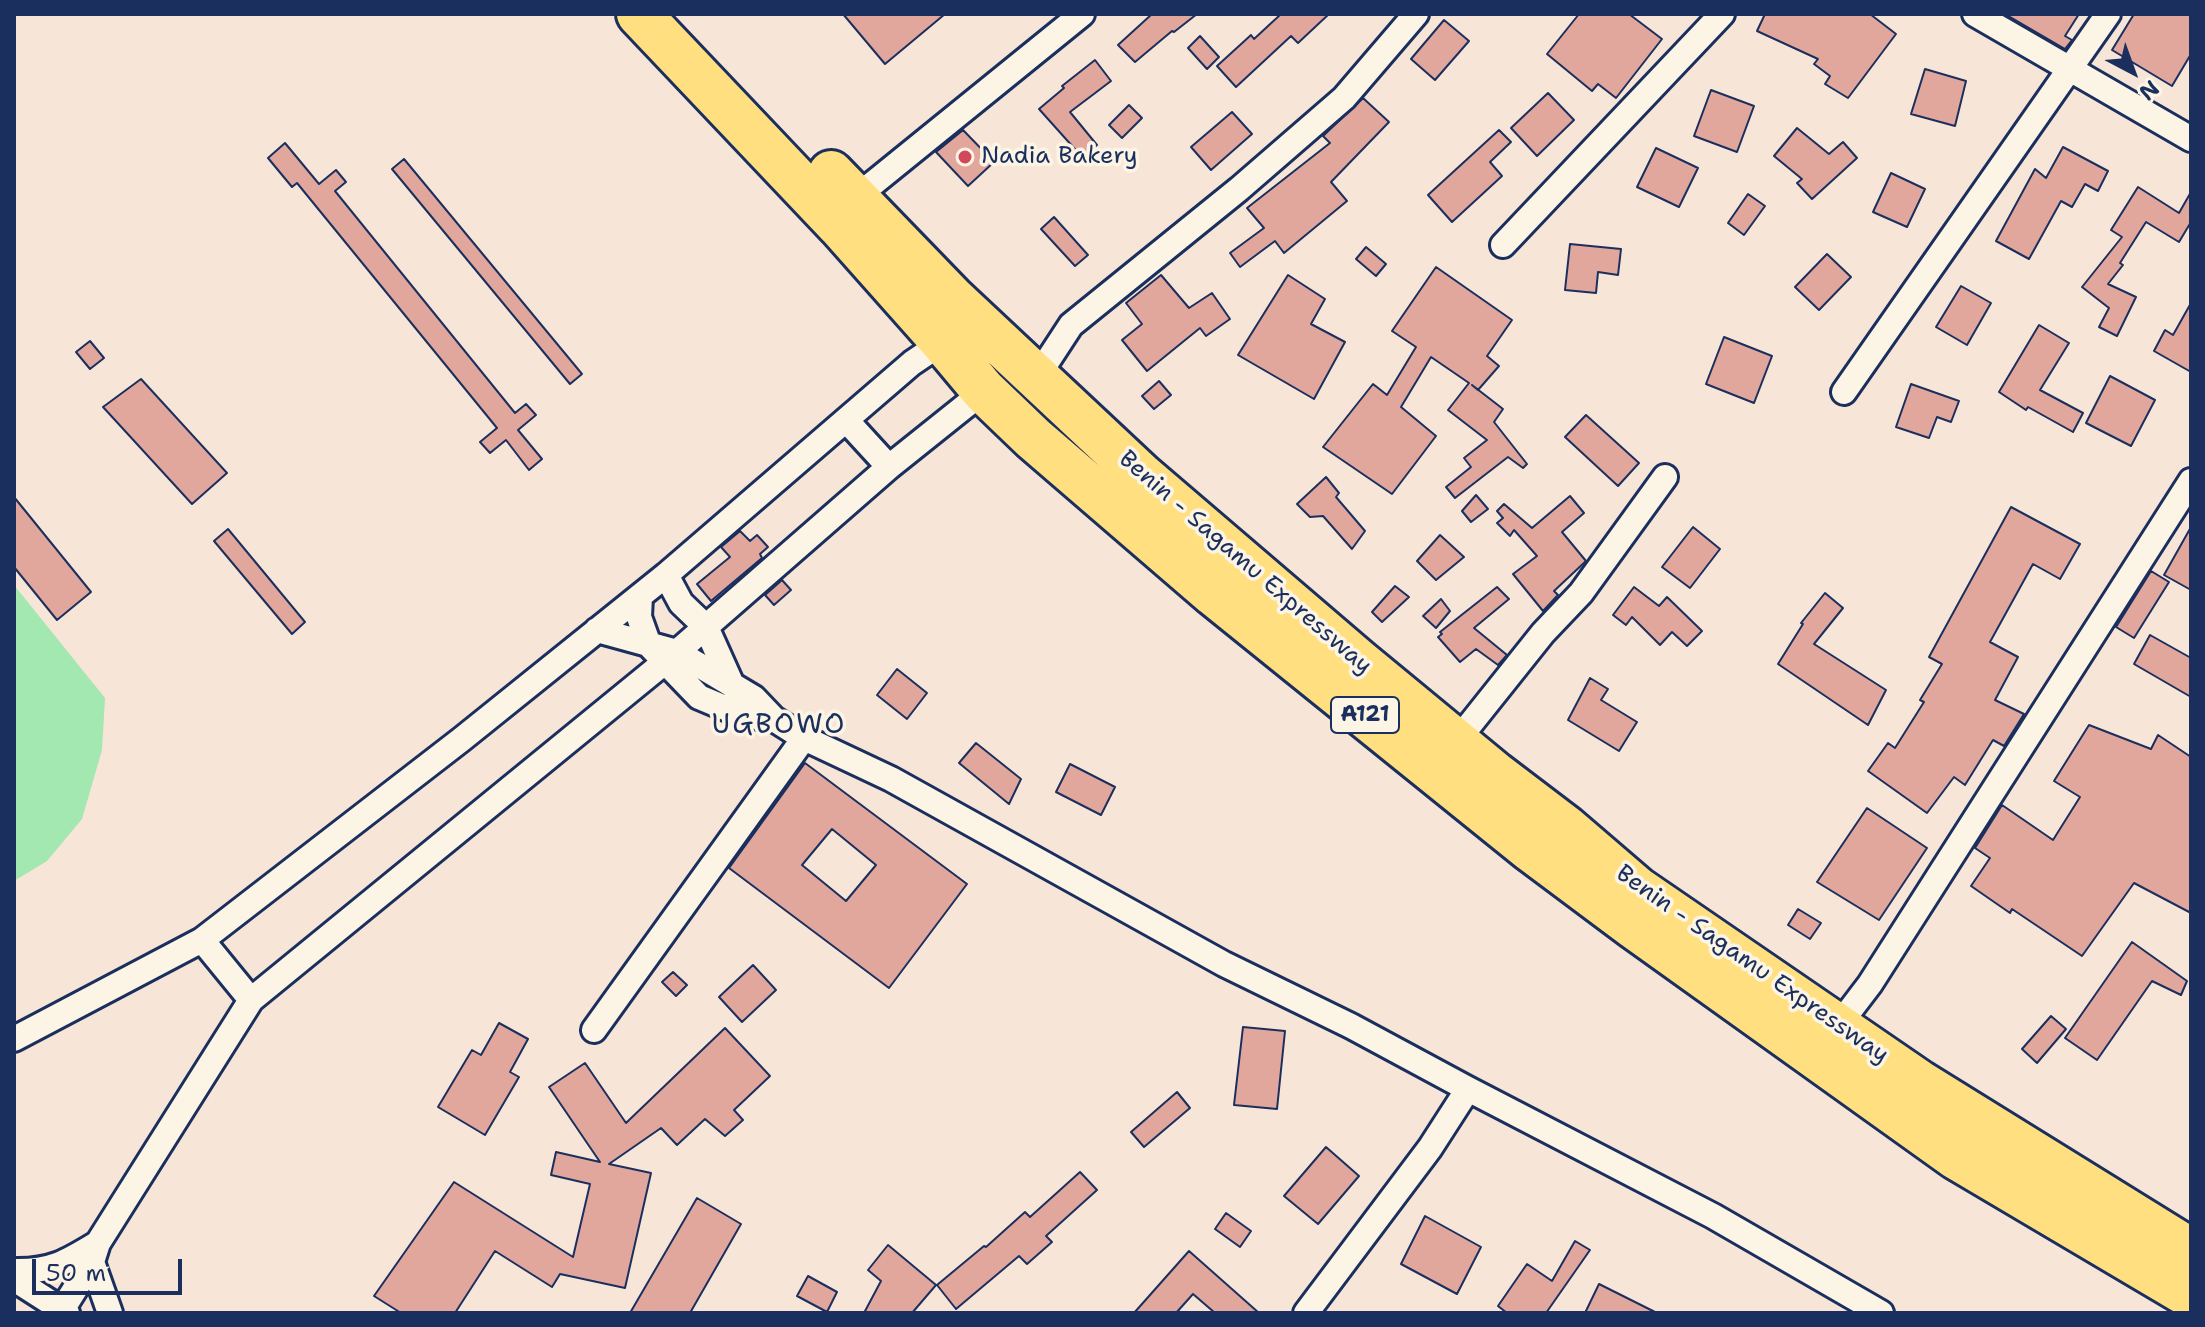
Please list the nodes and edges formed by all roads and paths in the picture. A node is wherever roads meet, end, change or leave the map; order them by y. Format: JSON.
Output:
{"nodes":[{"id":1,"x":639,"y":14,"type":"edge"},
{"id":2,"x":680,"y":14,"type":"edge"},
{"id":3,"x":1082,"y":14,"type":"edge"},
{"id":4,"x":1416,"y":14,"type":"edge"},
{"id":5,"x":1722,"y":14,"type":"edge"},
{"id":6,"x":1975,"y":14,"type":"edge"},
{"id":7,"x":2108,"y":14,"type":"edge"},
{"id":8,"x":2070,"y":67,"type":"junction"},
{"id":9,"x":2191,"y":139,"type":"edge"},
{"id":10,"x":855,"y":198,"type":"junction"},
{"id":11,"x":1503,"y":245,"type":"dead end"},
{"id":12,"x":943,"y":342,"type":"junction"},
{"id":13,"x":1037,"y":377,"type":"junction"},
{"id":14,"x":984,"y":391,"type":"junction"},
{"id":15,"x":1844,"y":392,"type":"dead end"},
{"id":16,"x":846,"y":420,"type":"junction"},
{"id":17,"x":889,"y":467,"type":"junction"},
{"id":18,"x":1665,"y":477,"type":"dead end"},
{"id":19,"x":2191,"y":481,"type":"edge"},
{"id":20,"x":666,"y":575,"type":"junction"},
{"id":21,"x":640,"y":596,"type":"junction"},
{"id":22,"x":706,"y":627,"type":"junction"},
{"id":23,"x":597,"y":630,"type":"junction"},
{"id":24,"x":659,"y":659,"type":"junction"},
{"id":25,"x":732,"y":685,"type":"junction"},
{"id":26,"x":774,"y":719,"type":"junction"},
{"id":27,"x":804,"y":738,"type":"junction"},
{"id":28,"x":1456,"y":742,"type":"junction"},
{"id":29,"x":202,"y":940,"type":"junction"},
{"id":30,"x":251,"y":1000,"type":"junction"},
{"id":31,"x":1838,"y":1026,"type":"junction"},
{"id":32,"x":594,"y":1030,"type":"dead end"},
{"id":33,"x":19,"y":1034,"type":"edge"},
{"id":34,"x":1468,"y":1089,"type":"junction"},
{"id":35,"x":1910,"y":1099,"type":"junction"},
{"id":36,"x":2191,"y":1251,"type":"edge"},
{"id":37,"x":95,"y":1252,"type":"junction"},
{"id":38,"x":14,"y":1271,"type":"edge"},
{"id":39,"x":14,"y":1279,"type":"edge"},
{"id":40,"x":2191,"y":1296,"type":"edge"},
{"id":41,"x":64,"y":1312,"type":"edge"},
{"id":42,"x":110,"y":1313,"type":"edge"},
{"id":43,"x":1306,"y":1313,"type":"edge"},
{"id":44,"x":1881,"y":1313,"type":"edge"}],
"edges":[{"from":1,"to":12,"type":"highway","number":"A121"},
{"from":2,"to":10,"type":"highway","name":"Benin - Sagamu Expressway","number":"A121"},
{"from":3,"to":10,"type":"street"},
{"from":4,"to":13,"type":"street"},
{"from":5,"to":11,"type":"street"},
{"from":6,"to":8,"type":"street"},
{"from":7,"to":8,"type":"street"},
{"from":8,"to":9,"type":"street"},
{"from":8,"to":15,"type":"street"},
{"from":10,"to":13,"type":"highway","name":"Benin - Sagamu Expressway","number":"A121"},
{"from":12,"to":14,"type":"highway","number":"A121"},
{"from":12,"to":16,"type":"street"},
{"from":13,"to":28,"type":"highway","name":"Benin - Sagamu Expressway","number":"A121"},
{"from":14,"to":17,"type":"street"},
{"from":14,"to":35,"type":"highway","number":"A121"},
{"from":16,"to":17,"type":"street"},
{"from":16,"to":20,"type":"street"},
{"from":17,"to":22,"type":"street"},
{"from":18,"to":28,"type":"street"},
{"from":19,"to":31,"type":"street"},
{"from":20,"to":21,"type":"street"},
{"from":20,"to":22,"type":"street"},
{"from":21,"to":23,"type":"street"},
{"from":21,"to":24,"type":"street"},
{"from":22,"to":24,"type":"street"},
{"from":22,"to":25,"type":"street"},
{"from":23,"to":24,"type":"street"},
{"from":23,"to":29,"type":"street"},
{"from":24,"to":25,"type":"street"},
{"from":24,"to":26,"type":"street"},
{"from":24,"to":30,"type":"street"},
{"from":25,"to":26,"type":"street"},
{"from":26,"to":27,"type":"street"},
{"from":27,"to":32,"type":"street"},
{"from":27,"to":34,"type":"street"},
{"from":28,"to":31,"type":"highway","name":"Benin - Sagamu Expressway","number":"A121"},
{"from":29,"to":30,"type":"street"},
{"from":29,"to":33,"type":"street"},
{"from":30,"to":37,"type":"street"},
{"from":31,"to":35,"type":"highway","name":"Benin - Sagamu Expressway","number":"A121"},
{"from":34,"to":43,"type":"street"},
{"from":34,"to":44,"type":"street"},
{"from":35,"to":36,"type":"highway","name":"Benin - Sagamu Expressway","number":"A121"},
{"from":35,"to":40,"type":"highway","number":"A121"},
{"from":37,"to":38,"type":"street"},
{"from":37,"to":41,"type":"street"},
{"from":37,"to":42,"type":"street"},
{"from":39,"to":41,"type":"street"}]}
